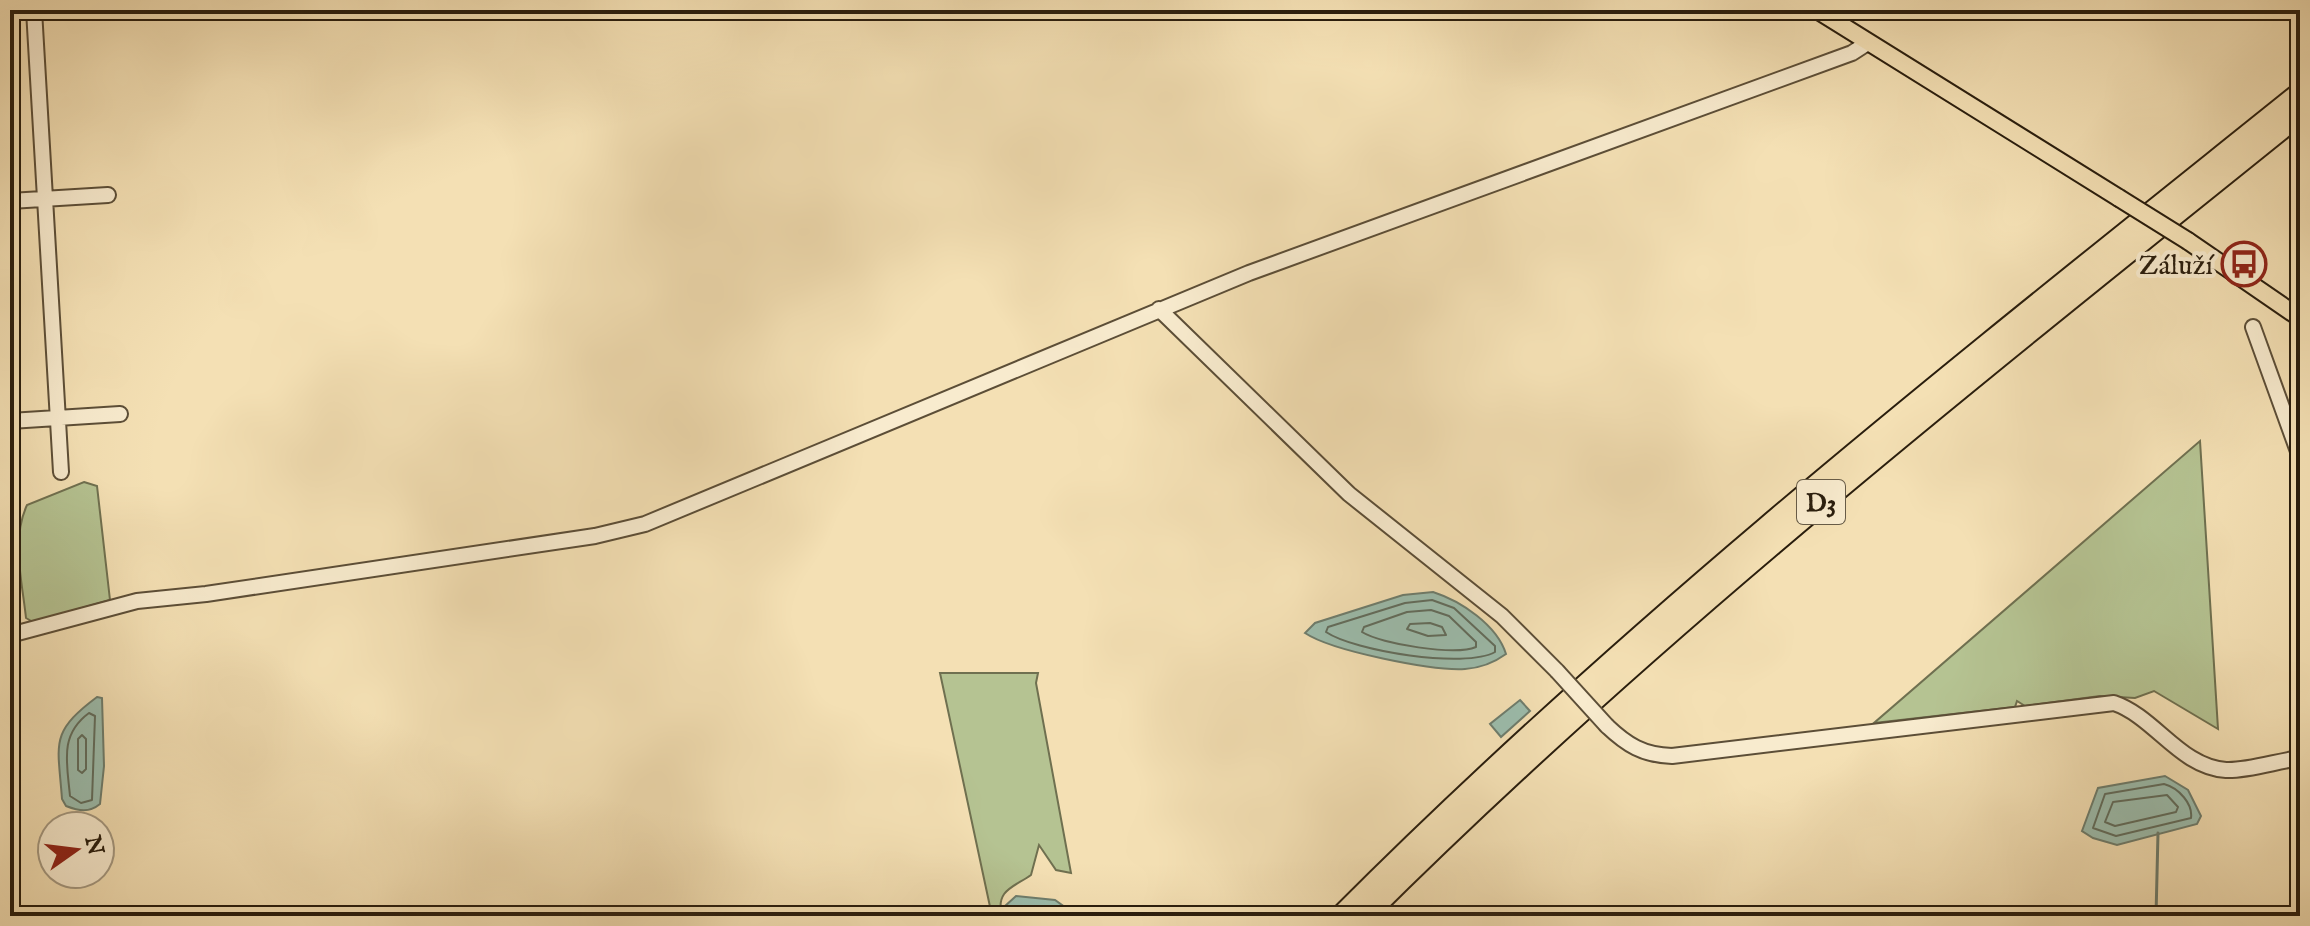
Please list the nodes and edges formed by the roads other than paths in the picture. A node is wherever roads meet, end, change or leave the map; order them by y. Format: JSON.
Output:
{"nodes":[{"id":1,"x":34,"y":10,"type":"edge"},
{"id":2,"x":1817,"y":10,"type":"edge"},
{"id":3,"x":1869,"y":42,"type":"junction"},
{"id":4,"x":2300,"y":93,"type":"edge"},
{"id":5,"x":2300,"y":114,"type":"edge"},
{"id":6,"x":108,"y":195,"type":"dead end"},
{"id":7,"x":45,"y":199,"type":"junction"},
{"id":8,"x":10,"y":201,"type":"edge"},
{"id":9,"x":1159,"y":309,"type":"junction"},
{"id":10,"x":2300,"y":318,"type":"edge"},
{"id":11,"x":2253,"y":327,"type":"dead end"},
{"id":12,"x":120,"y":414,"type":"dead end"},
{"id":13,"x":58,"y":418,"type":"junction"},
{"id":14,"x":10,"y":421,"type":"edge"},
{"id":15,"x":2300,"y":457,"type":"edge"},
{"id":16,"x":61,"y":472,"type":"dead end"},
{"id":17,"x":10,"y":635,"type":"edge"},
{"id":18,"x":2300,"y":758,"type":"edge"},
{"id":19,"x":1341,"y":916,"type":"edge"},
{"id":20,"x":1365,"y":916,"type":"edge"}],
"edges":[{"from":1,"to":7,"type":"street"},
{"from":2,"to":3,"type":"main road"},
{"from":3,"to":9,"type":"street"},
{"from":3,"to":10,"type":"main road","bridge":true},
{"from":4,"to":19,"type":"highway","number":"D3"},
{"from":5,"to":20,"type":"highway","number":"D3"},
{"from":6,"to":7,"type":"street"},
{"from":7,"to":8,"type":"street"},
{"from":7,"to":13,"type":"street"},
{"from":9,"to":17,"type":"street"},
{"from":9,"to":18,"type":"street","bridge":true},
{"from":11,"to":15,"type":"street"},
{"from":12,"to":13,"type":"street"},
{"from":13,"to":14,"type":"street"},
{"from":13,"to":16,"type":"street"}]}
